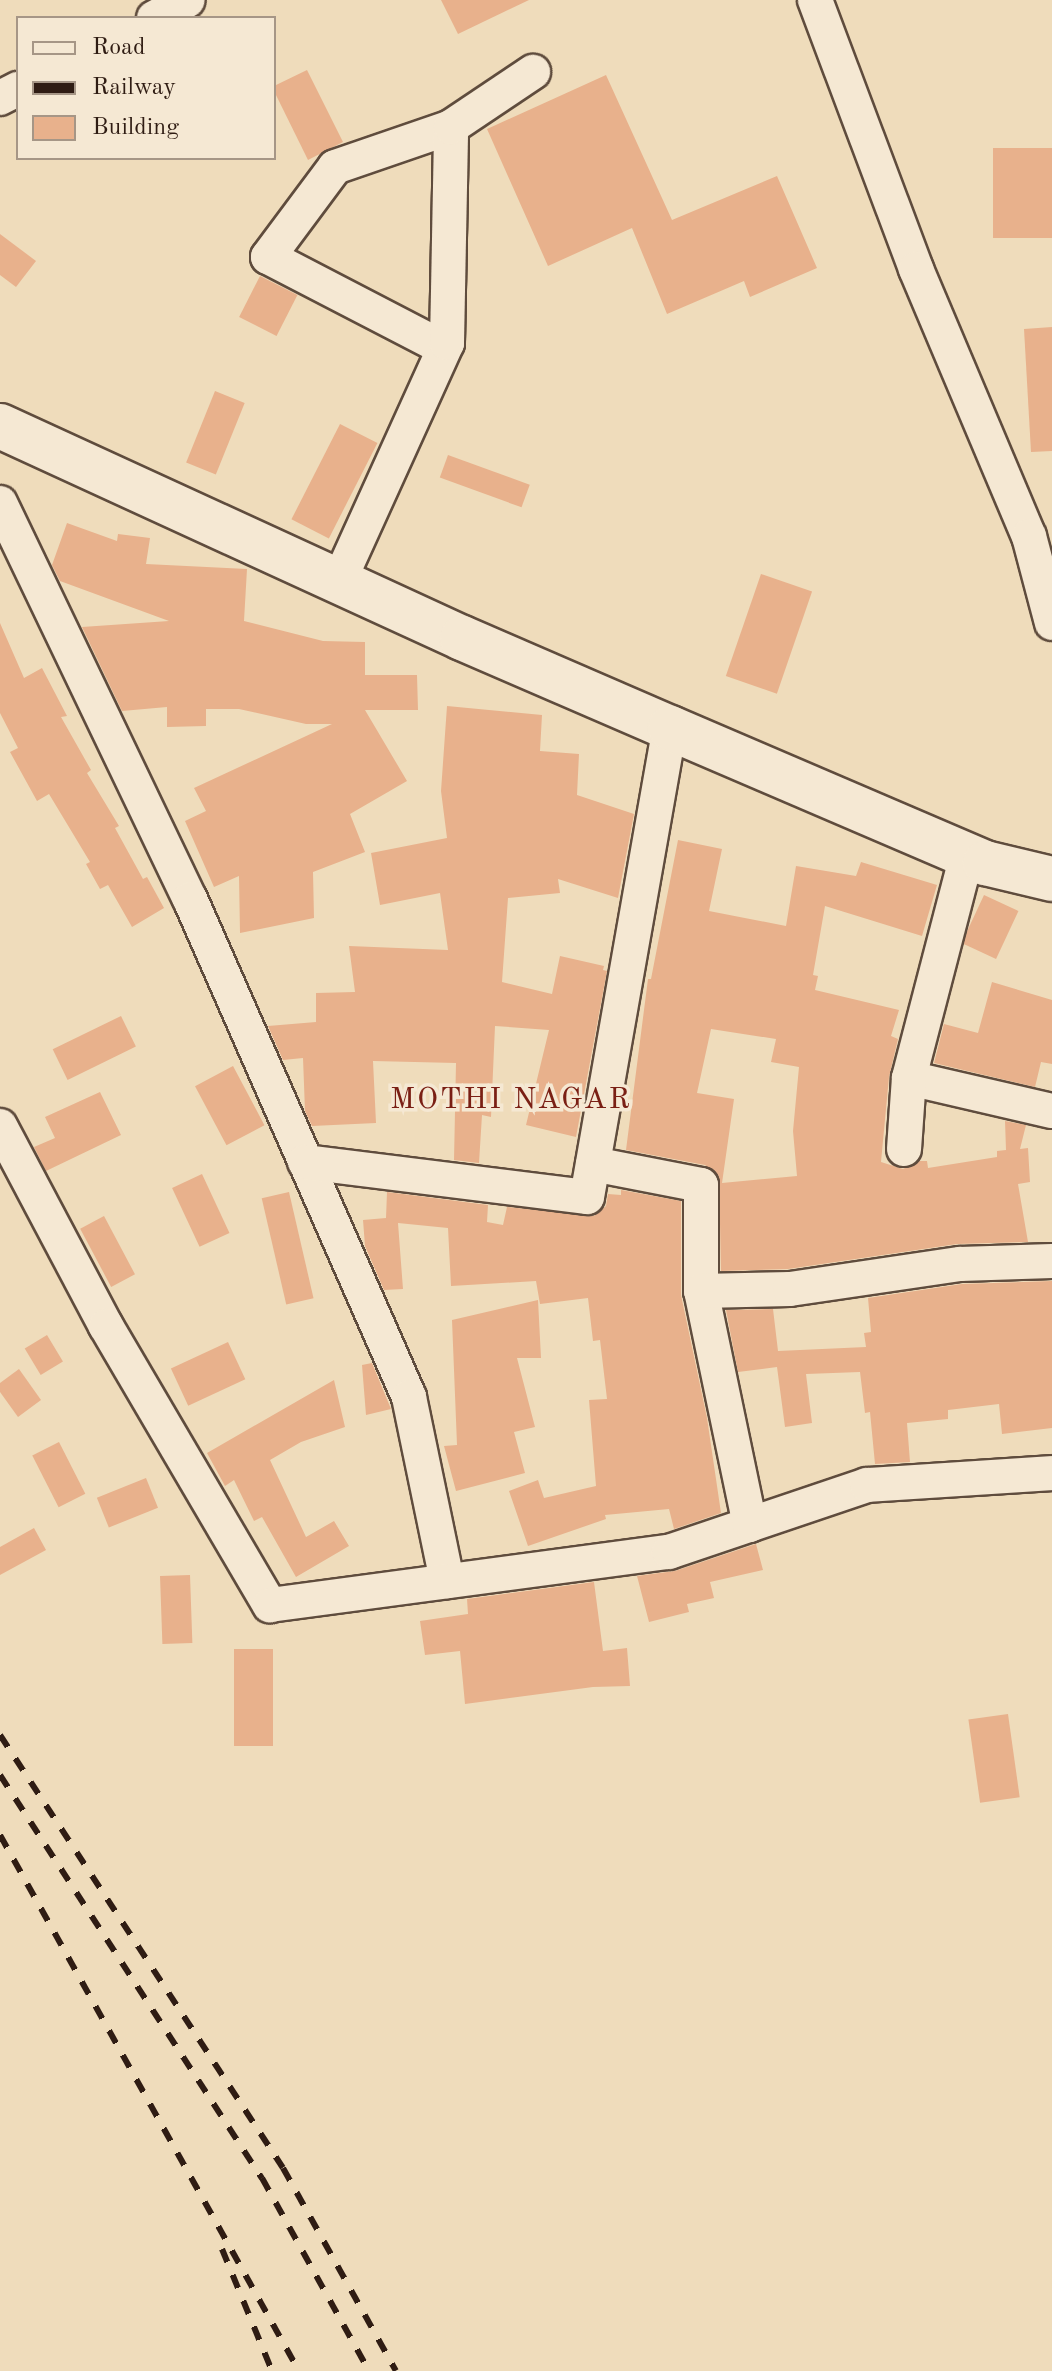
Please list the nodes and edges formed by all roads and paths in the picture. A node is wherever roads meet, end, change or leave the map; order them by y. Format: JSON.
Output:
{"nodes":[{"id":1,"x":188,"y":0,"type":"edge"},
{"id":2,"x":815,"y":0,"type":"edge"},
{"id":3,"x":158,"y":16,"type":"edge"},
{"id":4,"x":533,"y":72,"type":"dead end"},
{"id":5,"x":451,"y":127,"type":"junction"},
{"id":6,"x":447,"y":343,"type":"junction"},
{"id":7,"x":0,"y":426,"type":"edge"},
{"id":8,"x":0,"y":503,"type":"edge"},
{"id":9,"x":339,"y":581,"type":"junction"},
{"id":10,"x":1052,"y":623,"type":"edge"},
{"id":11,"x":670,"y":728,"type":"junction"},
{"id":12,"x":967,"y":855,"type":"junction"},
{"id":13,"x":1052,"y":879,"type":"edge"},
{"id":14,"x":909,"y":1078,"type":"junction"},
{"id":15,"x":1052,"y":1111,"type":"edge"},
{"id":16,"x":0,"y":1126,"type":"edge"},
{"id":17,"x":904,"y":1149,"type":"dead end"},
{"id":18,"x":305,"y":1162,"type":"junction"},
{"id":19,"x":593,"y":1164,"type":"junction"},
{"id":20,"x":1052,"y":1261,"type":"edge"},
{"id":21,"x":701,"y":1291,"type":"junction"},
{"id":22,"x":1051,"y":1477,"type":"edge"},
{"id":23,"x":750,"y":1525,"type":"junction"},
{"id":24,"x":447,"y":1581,"type":"junction"}],
"edges":[{"from":1,"to":3,"type":"street"},
{"from":2,"to":10,"type":"street"},
{"from":4,"to":5,"type":"street"},
{"from":5,"to":6,"type":"street"},
{"from":5,"to":6,"type":"street"},
{"from":6,"to":9,"type":"street"},
{"from":7,"to":9,"type":"main road"},
{"from":8,"to":18,"type":"street"},
{"from":9,"to":11,"type":"main road"},
{"from":11,"to":12,"type":"main road"},
{"from":11,"to":19,"type":"street"},
{"from":12,"to":13,"type":"main road"},
{"from":12,"to":14,"type":"street"},
{"from":14,"to":15,"type":"street"},
{"from":14,"to":17,"type":"street"},
{"from":16,"to":24,"type":"street"},
{"from":18,"to":19,"type":"street"},
{"from":18,"to":24,"type":"street"},
{"from":19,"to":21,"type":"street"},
{"from":20,"to":21,"type":"street"},
{"from":21,"to":23,"type":"street"},
{"from":22,"to":23,"type":"street"},
{"from":23,"to":24,"type":"street"}]}
